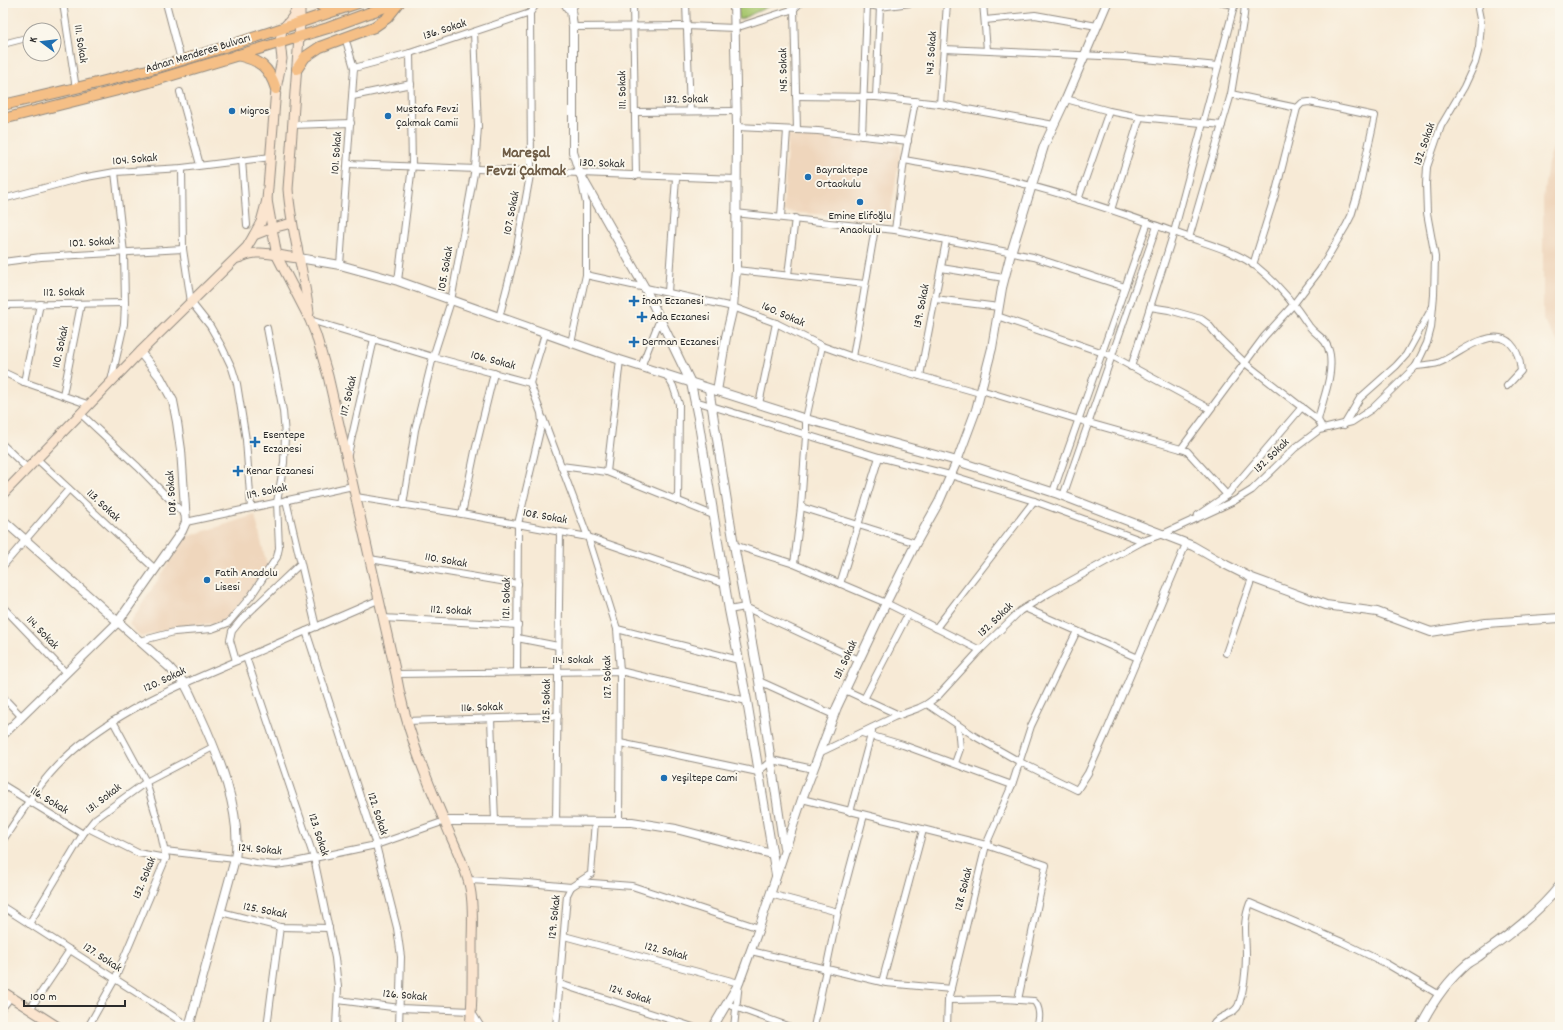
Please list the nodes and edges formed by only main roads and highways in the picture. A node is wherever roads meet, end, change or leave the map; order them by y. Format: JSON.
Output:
{"nodes":[{"id":1,"x":299,"y":3,"type":"edge"},
{"id":2,"x":317,"y":3,"type":"edge"},
{"id":3,"x":358,"y":3,"type":"edge"},
{"id":4,"x":398,"y":3,"type":"edge"},
{"id":5,"x":338,"y":10,"type":"junction"},
{"id":6,"x":300,"y":23,"type":"junction"},
{"id":7,"x":282,"y":29,"type":"junction"},
{"id":8,"x":298,"y":37,"type":"junction"},
{"id":9,"x":280,"y":42,"type":"junction"},
{"id":10,"x":237,"y":55,"type":"junction"},
{"id":11,"x":297,"y":69,"type":"junction"},
{"id":12,"x":276,"y":89,"type":"junction"},
{"id":13,"x":3,"y":105,"type":"edge"},
{"id":14,"x":3,"y":119,"type":"edge"},
{"id":15,"x":267,"y":200,"type":"junction"},
{"id":16,"x":292,"y":223,"type":"junction"},
{"id":17,"x":272,"y":228,"type":"junction"},
{"id":18,"x":254,"y":235,"type":"junction"},
{"id":19,"x":277,"y":256,"type":"junction"},
{"id":20,"x":236,"y":258,"type":"junction"},
{"id":21,"x":299,"y":258,"type":"junction"},
{"id":22,"x":310,"y":320,"type":"junction"},
{"id":23,"x":3,"y":494,"type":"edge"},
{"id":24,"x":3,"y":992,"type":"edge"},
{"id":25,"x":58,"y":1027,"type":"edge"},
{"id":26,"x":470,"y":1027,"type":"edge"}],
"edges":[{"from":1,"to":6,"type":"main road"},
{"from":1,"to":7,"type":"main road"},
{"from":2,"to":5,"type":"main road"},
{"from":3,"to":5,"type":"main road","name":"Adnan Menderes Bulvarı"},
{"from":4,"to":8,"type":"main road","name":"Adnan Menderes Bulvarı"},
{"from":4,"to":11,"type":"main road"},
{"from":5,"to":6,"type":"main road","name":"Adnan Menderes Bulvarı"},
{"from":6,"to":7,"type":"main road","name":"Adnan Menderes Bulvarı"},
{"from":6,"to":8,"type":"main road"},
{"from":7,"to":9,"type":"main road"},
{"from":7,"to":13,"type":"main road","name":"Adnan Menderes Bulvarı"},
{"from":8,"to":9,"type":"main road","name":"Adnan Menderes Bulvarı"},
{"from":8,"to":11,"type":"main road"},
{"from":9,"to":10,"type":"main road","name":"Adnan Menderes Bulvarı"},
{"from":9,"to":12,"type":"main road"},
{"from":10,"to":12,"type":"main road"},
{"from":10,"to":14,"type":"main road","name":"Adnan Menderes Bulvarı"},
{"from":11,"to":16,"type":"main road"},
{"from":12,"to":15,"type":"main road"},
{"from":15,"to":17,"type":"main road"},
{"from":15,"to":18,"type":"main road"},
{"from":16,"to":17,"type":"main road"},
{"from":16,"to":21,"type":"main road"},
{"from":17,"to":18,"type":"main road"},
{"from":17,"to":19,"type":"main road"},
{"from":18,"to":20,"type":"main road"},
{"from":19,"to":20,"type":"main road"},
{"from":19,"to":21,"type":"main road"},
{"from":19,"to":22,"type":"main road"},
{"from":20,"to":23,"type":"main road"},
{"from":21,"to":22,"type":"main road"},
{"from":22,"to":26,"type":"main road"},
{"from":24,"to":25,"type":"main road"}]}
